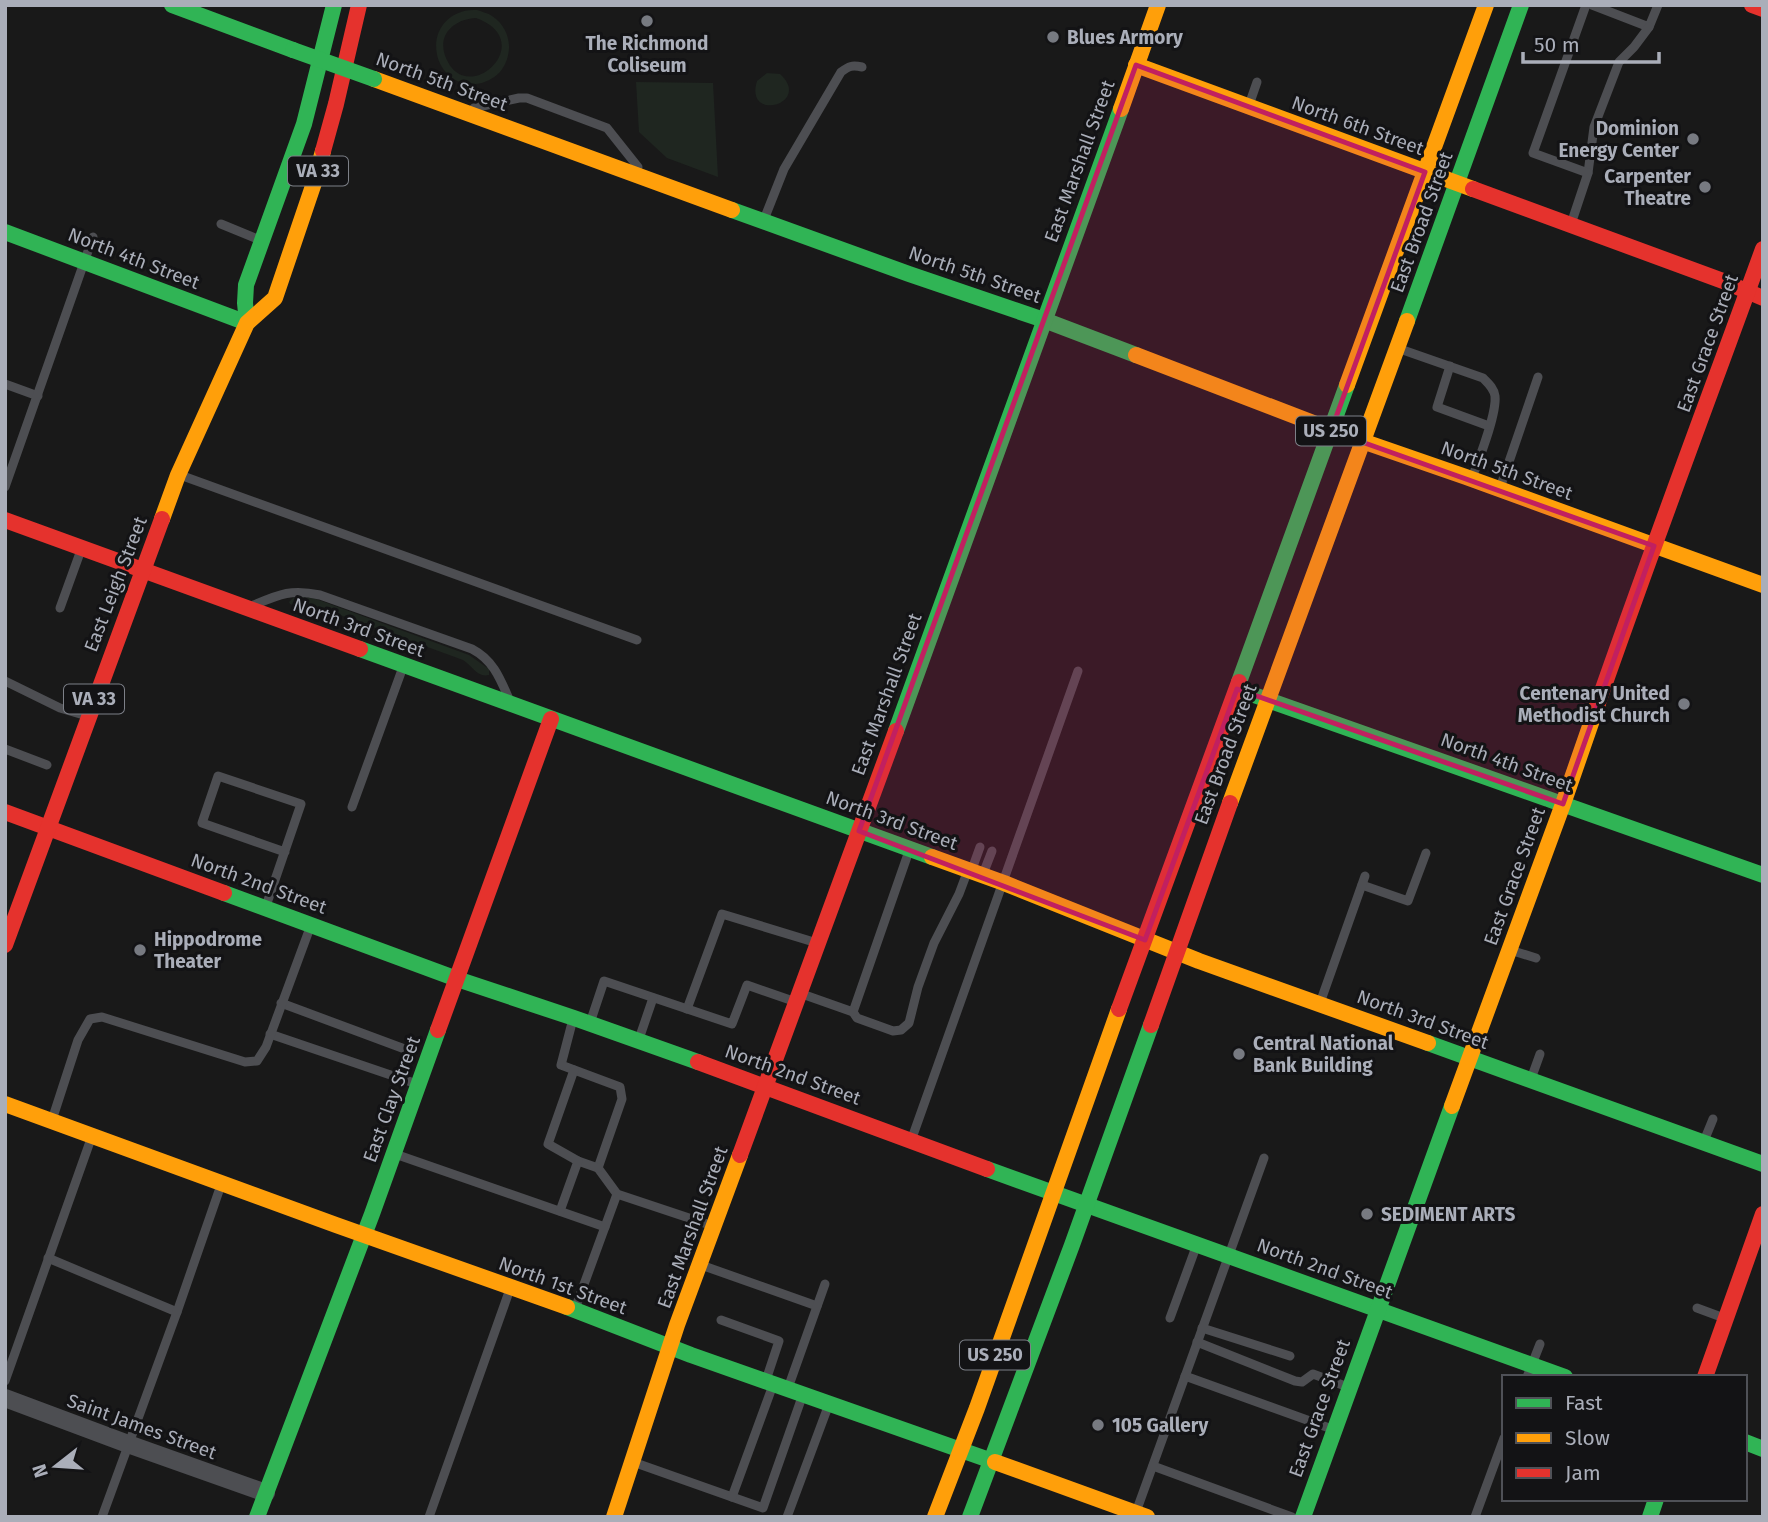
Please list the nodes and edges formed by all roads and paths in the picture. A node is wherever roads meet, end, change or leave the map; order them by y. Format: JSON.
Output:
{"nodes":[{"id":1,"x":172,"y":5,"type":"edge"},
{"id":2,"x":334,"y":5,"type":"edge"},
{"id":3,"x":359,"y":5,"type":"edge"},
{"id":4,"x":1158,"y":5,"type":"edge"},
{"id":5,"x":1486,"y":5,"type":"edge"},
{"id":6,"x":1521,"y":5,"type":"edge"},
{"id":7,"x":1586,"y":5,"type":"edge"},
{"id":8,"x":1592,"y":5,"type":"edge"},
{"id":9,"x":1658,"y":5,"type":"edge"},
{"id":10,"x":1752,"y":5,"type":"edge"},
{"id":11,"x":1763,"y":9,"type":"edge"},
{"id":12,"x":1649,"y":27,"type":"junction"},
{"id":13,"x":1136,"y":65,"type":"junction"},
{"id":14,"x":862,"y":67,"type":"dead end"},
{"id":15,"x":1257,"y":82,"type":"dead end"},
{"id":16,"x":1248,"y":106,"type":"junction"},
{"id":17,"x":462,"y":111,"type":"junction"},
{"id":18,"x":1425,"y":173,"type":"junction"},
{"id":19,"x":1588,"y":173,"type":"junction"},
{"id":20,"x":646,"y":178,"type":"junction"},
{"id":21,"x":1457,"y":184,"type":"junction"},
{"id":22,"x":764,"y":221,"type":"junction"},
{"id":23,"x":221,"y":224,"type":"dead end"},
{"id":24,"x":1570,"y":225,"type":"junction"},
{"id":25,"x":5,"y":232,"type":"edge"},
{"id":26,"x":93,"y":237,"type":"dead end"},
{"id":27,"x":262,"y":241,"type":"junction"},
{"id":28,"x":1763,"y":249,"type":"edge"},
{"id":29,"x":86,"y":262,"type":"junction"},
{"id":30,"x":1747,"y":290,"type":"junction"},
{"id":31,"x":1763,"y":298,"type":"edge"},
{"id":32,"x":1044,"y":320,"type":"junction"},
{"id":33,"x":247,"y":323,"type":"junction"},
{"id":34,"x":1397,"y":348,"type":"junction"},
{"id":35,"x":1450,"y":366,"type":"junction"},
{"id":36,"x":1538,"y":377,"type":"dead end"},
{"id":37,"x":5,"y":384,"type":"edge"},
{"id":38,"x":38,"y":396,"type":"junction"},
{"id":39,"x":1489,"y":426,"type":"junction"},
{"id":40,"x":1331,"y":431,"type":"junction"},
{"id":41,"x":1362,"y":442,"type":"junction"},
{"id":42,"x":178,"y":475,"type":"junction"},
{"id":43,"x":1472,"y":479,"type":"junction"},
{"id":44,"x":5,"y":487,"type":"edge"},
{"id":45,"x":1499,"y":489,"type":"junction"},
{"id":46,"x":5,"y":520,"type":"edge"},
{"id":47,"x":1654,"y":546,"type":"junction"},
{"id":48,"x":82,"y":548,"type":"junction"},
{"id":49,"x":142,"y":570,"type":"junction"},
{"id":50,"x":1763,"y":585,"type":"edge"},
{"id":51,"x":60,"y":607,"type":"dead end"},
{"id":52,"x":246,"y":608,"type":"junction"},
{"id":53,"x":637,"y":640,"type":"dead end"},
{"id":54,"x":403,"y":665,"type":"junction"},
{"id":55,"x":1078,"y":671,"type":"dead end"},
{"id":56,"x":5,"y":681,"type":"edge"},
{"id":57,"x":1237,"y":689,"type":"junction"},
{"id":58,"x":1267,"y":700,"type":"junction"},
{"id":59,"x":511,"y":704,"type":"junction"},
{"id":60,"x":88,"y":717,"type":"junction"},
{"id":61,"x":551,"y":719,"type":"junction"},
{"id":62,"x":5,"y":748,"type":"edge"},
{"id":63,"x":47,"y":765,"type":"dead end"},
{"id":64,"x":1563,"y":804,"type":"junction"},
{"id":65,"x":352,"y":807,"type":"dead end"},
{"id":66,"x":5,"y":812,"type":"edge"},
{"id":67,"x":48,"y":828,"type":"junction"},
{"id":68,"x":859,"y":831,"type":"junction"},
{"id":69,"x":980,"y":847,"type":"dead end"},
{"id":70,"x":909,"y":849,"type":"junction"},
{"id":71,"x":285,"y":852,"type":"junction"},
{"id":72,"x":992,"y":852,"type":"dead end"},
{"id":73,"x":1426,"y":853,"type":"dead end"},
{"id":74,"x":974,"y":872,"type":"junction"},
{"id":75,"x":1763,"y":875,"type":"edge"},
{"id":76,"x":1004,"y":883,"type":"junction"},
{"id":77,"x":266,"y":908,"type":"junction"},
{"id":78,"x":311,"y":925,"type":"junction"},
{"id":79,"x":1145,"y":940,"type":"junction"},
{"id":80,"x":818,"y":943,"type":"junction"},
{"id":81,"x":5,"y":945,"type":"edge"},
{"id":82,"x":1509,"y":949,"type":"junction"},
{"id":83,"x":1176,"y":952,"type":"junction"},
{"id":84,"x":1536,"y":958,"type":"dead end"},
{"id":85,"x":457,"y":979,"type":"junction"},
{"id":86,"x":653,"y":998,"type":"junction"},
{"id":87,"x":799,"y":998,"type":"junction"},
{"id":88,"x":281,"y":1003,"type":"junction"},
{"id":89,"x":1320,"y":1004,"type":"junction"},
{"id":90,"x":687,"y":1009,"type":"junction"},
{"id":91,"x":853,"y":1012,"type":"junction"},
{"id":92,"x":582,"y":1020,"type":"junction"},
{"id":93,"x":270,"y":1034,"type":"junction"},
{"id":94,"x":638,"y":1041,"type":"junction"},
{"id":95,"x":402,"y":1048,"type":"dead end"},
{"id":96,"x":1540,"y":1054,"type":"dead end"},
{"id":97,"x":1468,"y":1058,"type":"junction"},
{"id":98,"x":574,"y":1070,"type":"junction"},
{"id":99,"x":1530,"y":1080,"type":"junction"},
{"id":100,"x":418,"y":1084,"type":"junction"},
{"id":101,"x":765,"y":1087,"type":"junction"},
{"id":102,"x":5,"y":1104,"type":"edge"},
{"id":103,"x":1713,"y":1119,"type":"dead end"},
{"id":104,"x":52,"y":1120,"type":"junction"},
{"id":105,"x":92,"y":1136,"type":"junction"},
{"id":106,"x":911,"y":1140,"type":"junction"},
{"id":107,"x":1703,"y":1143,"type":"junction"},
{"id":108,"x":393,"y":1153,"type":"junction"},
{"id":109,"x":1264,"y":1158,"type":"dead end"},
{"id":110,"x":578,"y":1161,"type":"junction"},
{"id":111,"x":1763,"y":1164,"type":"edge"},
{"id":112,"x":598,"y":1168,"type":"junction"},
{"id":113,"x":222,"y":1183,"type":"junction"},
{"id":114,"x":1053,"y":1192,"type":"junction"},
{"id":115,"x":617,"y":1194,"type":"junction"},
{"id":116,"x":1086,"y":1205,"type":"junction"},
{"id":117,"x":1413,"y":1210,"type":"junction"},
{"id":118,"x":560,"y":1211,"type":"junction"},
{"id":119,"x":1763,"y":1216,"type":"edge"},
{"id":120,"x":1439,"y":1219,"type":"dead end"},
{"id":121,"x":715,"y":1226,"type":"junction"},
{"id":122,"x":605,"y":1227,"type":"junction"},
{"id":123,"x":364,"y":1234,"type":"junction"},
{"id":124,"x":1197,"y":1244,"type":"junction"},
{"id":125,"x":1228,"y":1255,"type":"junction"},
{"id":126,"x":48,"y":1258,"type":"junction"},
{"id":127,"x":701,"y":1265,"type":"junction"},
{"id":128,"x":825,"y":1284,"type":"dead end"},
{"id":129,"x":511,"y":1288,"type":"junction"},
{"id":130,"x":817,"y":1306,"type":"junction"},
{"id":131,"x":1697,"y":1308,"type":"dead end"},
{"id":132,"x":1378,"y":1309,"type":"junction"},
{"id":133,"x":575,"y":1311,"type":"junction"},
{"id":134,"x":177,"y":1312,"type":"junction"},
{"id":135,"x":1170,"y":1318,"type":"dead end"},
{"id":136,"x":1725,"y":1319,"type":"junction"},
{"id":137,"x":721,"y":1320,"type":"dead end"},
{"id":138,"x":1202,"y":1328,"type":"junction"},
{"id":139,"x":1197,"y":1342,"type":"junction"},
{"id":140,"x":1540,"y":1344,"type":"dead end"},
{"id":141,"x":670,"y":1347,"type":"junction"},
{"id":142,"x":1290,"y":1356,"type":"dead end"},
{"id":143,"x":1304,"y":1364,"type":"dead end"},
{"id":144,"x":1529,"y":1371,"type":"edge"},
{"id":145,"x":1313,"y":1374,"type":"junction"},
{"id":146,"x":1553,"y":1375,"type":"edge"},
{"id":147,"x":1706,"y":1375,"type":"edge"},
{"id":148,"x":1185,"y":1376,"type":"junction"},
{"id":149,"x":5,"y":1381,"type":"edge"},
{"id":150,"x":782,"y":1388,"type":"junction"},
{"id":151,"x":1349,"y":1388,"type":"junction"},
{"id":152,"x":5,"y":1398,"type":"edge"},
{"id":153,"x":828,"y":1404,"type":"junction"},
{"id":154,"x":1334,"y":1430,"type":"junction"},
{"id":155,"x":1502,"y":1443,"type":"edge"},
{"id":156,"x":128,"y":1444,"type":"junction"},
{"id":157,"x":961,"y":1450,"type":"junction"},
{"id":158,"x":990,"y":1460,"type":"junction"},
{"id":159,"x":632,"y":1462,"type":"junction"},
{"id":160,"x":1153,"y":1466,"type":"junction"},
{"id":161,"x":266,"y":1493,"type":"junction"},
{"id":162,"x":732,"y":1497,"type":"junction"},
{"id":163,"x":1139,"y":1515,"type":"edge"},
{"id":164,"x":102,"y":1517,"type":"edge"},
{"id":165,"x":257,"y":1517,"type":"edge"},
{"id":166,"x":429,"y":1517,"type":"edge"},
{"id":167,"x":614,"y":1517,"type":"edge"},
{"id":168,"x":787,"y":1517,"type":"edge"},
{"id":169,"x":935,"y":1517,"type":"edge"},
{"id":170,"x":970,"y":1517,"type":"edge"},
{"id":171,"x":1292,"y":1517,"type":"edge"},
{"id":172,"x":1303,"y":1517,"type":"edge"},
{"id":173,"x":1475,"y":1517,"type":"edge"}],
"edges":[{"from":1,"to":17,"type":"street","name":"North 5th Street","bridge":true},
{"from":2,"to":27,"type":"street","name":"East Leigh Street","number":"VA 33"},
{"from":3,"to":33,"type":"street","name":"East Leigh Street","number":"VA 33"},
{"from":4,"to":13,"type":"street","name":"East Marshall Street"},
{"from":5,"to":18,"type":"street","name":"East Broad Street","number":"US 250"},
{"from":6,"to":21,"type":"street","name":"East Broad Street","number":"US 250"},
{"from":7,"to":19,"type":"lane"},
{"from":8,"to":12,"type":"lane"},
{"from":9,"to":12,"type":"lane"},
{"from":10,"to":11,"type":"street"},
{"from":12,"to":19,"type":"lane"},
{"from":13,"to":16,"type":"street","name":"North 6th Street"},
{"from":13,"to":32,"type":"street","name":"East Marshall Street"},
{"from":14,"to":22,"type":"lane"},
{"from":15,"to":16,"type":"lane"},
{"from":16,"to":18,"type":"street","name":"North 6th Street"},
{"from":17,"to":20,"type":"street","name":"North 5th Street"},
{"from":17,"to":20,"type":"lane"},
{"from":18,"to":21,"type":"street","name":"North 6th Street"},
{"from":18,"to":40,"type":"street","name":"East Broad Street","number":"US 250"},
{"from":19,"to":24,"type":"lane"},
{"from":20,"to":22,"type":"street","name":"North 5th Street"},
{"from":21,"to":24,"type":"street","name":"North 6th Street"},
{"from":21,"to":34,"type":"street","name":"East Broad Street","number":"US 250"},
{"from":22,"to":32,"type":"street","name":"North 5th Street"},
{"from":23,"to":27,"type":"lane"},
{"from":24,"to":30,"type":"street","name":"North 6th Street"},
{"from":25,"to":29,"type":"street","name":"North 4th Street"},
{"from":26,"to":29,"type":"lane"},
{"from":27,"to":33,"type":"street","name":"East Leigh Street","number":"VA 33"},
{"from":28,"to":30,"type":"street","name":"East Grace Street"},
{"from":29,"to":33,"type":"street","name":"North 4th Street"},
{"from":29,"to":38,"type":"lane"},
{"from":30,"to":31,"type":"street","name":"North 6th Street"},
{"from":30,"to":47,"type":"street","name":"East Grace Street"},
{"from":32,"to":40,"type":"street","name":"North 5th Street"},
{"from":32,"to":68,"type":"street","name":"East Marshall Street"},
{"from":33,"to":42,"type":"street","name":"East Leigh Street","number":"VA 33"},
{"from":34,"to":35,"type":"lane"},
{"from":34,"to":41,"type":"street","name":"East Broad Street","number":"US 250"},
{"from":35,"to":39,"type":"lane"},
{"from":35,"to":39,"type":"lane"},
{"from":36,"to":45,"type":"lane"},
{"from":37,"to":38,"type":"lane"},
{"from":38,"to":44,"type":"lane"},
{"from":39,"to":43,"type":"lane"},
{"from":40,"to":41,"type":"street","name":"North 5th Street"},
{"from":40,"to":57,"type":"street","name":"East Broad Street","number":"US 250"},
{"from":41,"to":43,"type":"street","name":"North 5th Street"},
{"from":41,"to":58,"type":"street","name":"East Broad Street","number":"US 250"},
{"from":42,"to":49,"type":"street","name":"East Leigh Street","number":"VA 33"},
{"from":42,"to":53,"type":"lane"},
{"from":43,"to":45,"type":"street","name":"North 5th Street"},
{"from":45,"to":47,"type":"street","name":"North 5th Street"},
{"from":46,"to":48,"type":"street","name":"North 3rd Street"},
{"from":47,"to":50,"type":"street","name":"North 5th Street"},
{"from":47,"to":64,"type":"street","name":"East Grace Street"},
{"from":48,"to":49,"type":"street","name":"North 3rd Street"},
{"from":48,"to":51,"type":"lane"},
{"from":49,"to":52,"type":"street","name":"North 3rd Street"},
{"from":49,"to":60,"type":"street","name":"East Leigh Street","number":"VA 33"},
{"from":52,"to":54,"type":"street","name":"North 3rd Street"},
{"from":52,"to":59,"type":"lane"},
{"from":54,"to":59,"type":"street","name":"North 3rd Street"},
{"from":54,"to":65,"type":"lane"},
{"from":55,"to":76,"type":"lane"},
{"from":56,"to":60,"type":"lane"},
{"from":57,"to":58,"type":"street","name":"North 4th Street"},
{"from":57,"to":79,"type":"street","name":"East Broad Street","number":"US 250"},
{"from":58,"to":64,"type":"street","name":"North 4th Street"},
{"from":58,"to":83,"type":"street","name":"East Broad Street","number":"US 250"},
{"from":59,"to":61,"type":"street","name":"North 3rd Street"},
{"from":60,"to":67,"type":"street","name":"East Leigh Street","number":"VA 33"},
{"from":61,"to":68,"type":"street","name":"North 3rd Street"},
{"from":61,"to":85,"type":"street","name":"East Clay Street"},
{"from":62,"to":63,"type":"lane"},
{"from":64,"to":75,"type":"street","name":"North 4th Street"},
{"from":64,"to":82,"type":"street","name":"East Grace Street"},
{"from":66,"to":67,"type":"street","name":"North 2nd Street"},
{"from":67,"to":77,"type":"street","name":"North 2nd Street"},
{"from":67,"to":81,"type":"street","name":"East Leigh Street","number":"VA 33"},
{"from":68,"to":70,"type":"street","name":"North 3rd Street"},
{"from":68,"to":80,"type":"street","name":"East Marshall Street"},
{"from":69,"to":74,"type":"lane"},
{"from":70,"to":74,"type":"street","name":"North 3rd Street"},
{"from":70,"to":91,"type":"lane"},
{"from":71,"to":71,"type":"lane"},
{"from":71,"to":77,"type":"lane"},
{"from":72,"to":74,"type":"lane"},
{"from":73,"to":89,"type":"lane"},
{"from":74,"to":76,"type":"street","name":"North 3rd Street"},
{"from":74,"to":91,"type":"lane"},
{"from":76,"to":79,"type":"street","name":"North 3rd Street"},
{"from":76,"to":106,"type":"lane"},
{"from":77,"to":78,"type":"street","name":"North 2nd Street"},
{"from":78,"to":85,"type":"street","name":"North 2nd Street"},
{"from":78,"to":88,"type":"lane"},
{"from":79,"to":83,"type":"street","name":"North 3rd Street"},
{"from":79,"to":114,"type":"street","name":"East Broad Street","number":"US 250"},
{"from":80,"to":87,"type":"street","name":"East Marshall Street"},
{"from":80,"to":90,"type":"lane"},
{"from":82,"to":84,"type":"lane"},
{"from":82,"to":97,"type":"street","name":"East Grace Street"},
{"from":83,"to":89,"type":"street","name":"North 3rd Street"},
{"from":83,"to":116,"type":"street","name":"East Broad Street","number":"US 250"},
{"from":85,"to":92,"type":"street","name":"North 2nd Street"},
{"from":85,"to":100,"type":"street","name":"East Clay Street"},
{"from":86,"to":90,"type":"lane"},
{"from":86,"to":92,"type":"lane"},
{"from":86,"to":94,"type":"lane"},
{"from":87,"to":90,"type":"lane"},
{"from":87,"to":91,"type":"lane"},
{"from":87,"to":101,"type":"street","name":"East Marshall Street"},
{"from":88,"to":93,"type":"lane"},
{"from":88,"to":95,"type":"lane"},
{"from":89,"to":97,"type":"street","name":"North 3rd Street"},
{"from":92,"to":94,"type":"street","name":"North 2nd Street"},
{"from":92,"to":98,"type":"lane"},
{"from":93,"to":100,"type":"lane"},
{"from":93,"to":104,"type":"lane"},
{"from":94,"to":101,"type":"street","name":"North 2nd Street"},
{"from":96,"to":99,"type":"lane"},
{"from":97,"to":99,"type":"street","name":"North 3rd Street"},
{"from":97,"to":117,"type":"street","name":"East Grace Street"},
{"from":98,"to":110,"type":"lane"},
{"from":98,"to":112,"type":"lane"},
{"from":99,"to":107,"type":"street","name":"North 3rd Street"},
{"from":100,"to":108,"type":"street","name":"East Clay Street"},
{"from":101,"to":106,"type":"street","name":"North 2nd Street"},
{"from":101,"to":121,"type":"street","name":"East Marshall Street"},
{"from":102,"to":104,"type":"street","name":"North 1st Street"},
{"from":103,"to":107,"type":"lane"},
{"from":104,"to":105,"type":"street","name":"North 1st Street"},
{"from":105,"to":113,"type":"street","name":"North 1st Street"},
{"from":105,"to":126,"type":"lane"},
{"from":106,"to":114,"type":"street","name":"North 2nd Street"},
{"from":107,"to":111,"type":"street","name":"North 3rd Street"},
{"from":108,"to":118,"type":"lane"},
{"from":108,"to":123,"type":"street","name":"East Clay Street"},
{"from":109,"to":125,"type":"lane"},
{"from":110,"to":112,"type":"lane"},
{"from":110,"to":118,"type":"lane"},
{"from":112,"to":115,"type":"lane"},
{"from":113,"to":123,"type":"street","name":"North 1st Street"},
{"from":113,"to":134,"type":"lane"},
{"from":114,"to":116,"type":"street","name":"North 2nd Street"},
{"from":114,"to":157,"type":"street","name":"East Broad Street","number":"US 250"},
{"from":115,"to":121,"type":"lane"},
{"from":115,"to":122,"type":"lane"},
{"from":116,"to":124,"type":"street","name":"North 2nd Street"},
{"from":116,"to":158,"type":"street","name":"East Broad Street","number":"US 250"},
{"from":117,"to":120,"type":"lane"},
{"from":117,"to":132,"type":"street","name":"East Grace Street"},
{"from":118,"to":122,"type":"lane"},
{"from":119,"to":136,"type":"street"},
{"from":121,"to":127,"type":"street","name":"East Marshall Street"},
{"from":122,"to":133,"type":"lane"},
{"from":123,"to":129,"type":"street","name":"North 1st Street"},
{"from":123,"to":161,"type":"street","name":"East Clay Street"},
{"from":124,"to":125,"type":"street","name":"North 2nd Street"},
{"from":124,"to":135,"type":"lane"},
{"from":125,"to":132,"type":"street","name":"North 2nd Street"},
{"from":125,"to":138,"type":"lane"},
{"from":126,"to":134,"type":"lane"},
{"from":126,"to":149,"type":"lane"},
{"from":127,"to":130,"type":"lane"},
{"from":127,"to":141,"type":"street","name":"East Marshall Street"},
{"from":128,"to":130,"type":"lane"},
{"from":129,"to":133,"type":"street","name":"North 1st Street"},
{"from":129,"to":166,"type":"lane"},
{"from":130,"to":150,"type":"lane"},
{"from":131,"to":136,"type":"lane"},
{"from":132,"to":144,"type":"street","name":"North 2nd Street"},
{"from":132,"to":151,"type":"street","name":"East Grace Street"},
{"from":133,"to":141,"type":"street","name":"North 1st Street"},
{"from":134,"to":156,"type":"lane"},
{"from":136,"to":147,"type":"street"},
{"from":137,"to":150,"type":"lane"},
{"from":138,"to":139,"type":"lane"},
{"from":138,"to":142,"type":"lane"},
{"from":139,"to":145,"type":"lane"},
{"from":139,"to":148,"type":"lane"},
{"from":140,"to":144,"type":"lane"},
{"from":141,"to":150,"type":"street","name":"North 1st Street"},
{"from":141,"to":159,"type":"street","name":"East Marshall Street"},
{"from":143,"to":145,"type":"lane"},
{"from":144,"to":146,"type":"street","name":"North 2nd Street"},
{"from":145,"to":151,"type":"lane"},
{"from":148,"to":154,"type":"lane"},
{"from":148,"to":160,"type":"lane"},
{"from":150,"to":153,"type":"street","name":"North 1st Street"},
{"from":150,"to":162,"type":"lane"},
{"from":150,"to":162,"type":"lane"},
{"from":151,"to":154,"type":"street","name":"East Grace Street"},
{"from":152,"to":156,"type":"street","name":"Saint James Street"},
{"from":153,"to":157,"type":"street","name":"North 1st Street"},
{"from":153,"to":168,"type":"lane"},
{"from":154,"to":172,"type":"street","name":"East Grace Street"},
{"from":155,"to":173,"type":"lane"},
{"from":156,"to":161,"type":"street","name":"Saint James Street"},
{"from":156,"to":164,"type":"lane"},
{"from":157,"to":158,"type":"street","name":"North 1st Street"},
{"from":157,"to":169,"type":"street","name":"East Broad Street","number":"US 250"},
{"from":158,"to":163,"type":"street","name":"North 1st Street"},
{"from":158,"to":170,"type":"street","name":"East Broad Street","number":"US 250"},
{"from":159,"to":162,"type":"lane"},
{"from":159,"to":167,"type":"street","name":"East Marshall Street"},
{"from":160,"to":163,"type":"lane"},
{"from":160,"to":171,"type":"lane"},
{"from":161,"to":165,"type":"street","name":"East Clay Street"}]}
